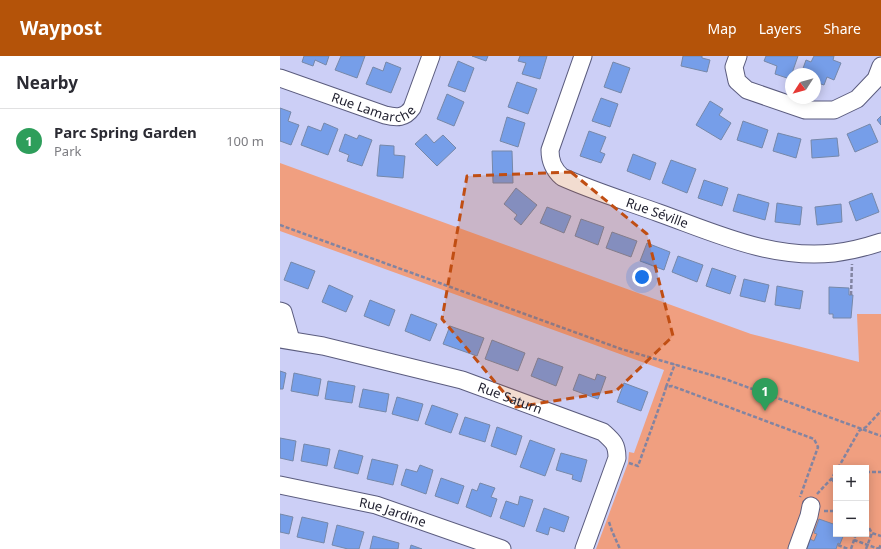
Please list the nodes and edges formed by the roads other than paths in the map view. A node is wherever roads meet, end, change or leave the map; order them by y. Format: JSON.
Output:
{"nodes":[{"id":1,"x":431,"y":56,"type":"edge"},
{"id":2,"x":583,"y":56,"type":"edge"},
{"id":3,"x":738,"y":56,"type":"edge"},
{"id":4,"x":881,"y":66,"type":"edge"},
{"id":5,"x":280,"y":78,"type":"edge"},
{"id":6,"x":881,"y":242,"type":"edge"},
{"id":7,"x":280,"y":311,"type":"edge"},
{"id":8,"x":286,"y":339,"type":"edge"},
{"id":9,"x":280,"y":485,"type":"edge"},
{"id":10,"x":817,"y":508,"type":"road end"},
{"id":11,"x":502,"y":549,"type":"edge"},
{"id":12,"x":584,"y":549,"type":"edge"},
{"id":13,"x":797,"y":549,"type":"edge"}],
"edges":[{"from":1,"to":5,"type":"street","name":"Rue Lamarche"},
{"from":2,"to":6,"type":"street","name":"Rue Séville"},
{"from":3,"to":4,"type":"street"},
{"from":7,"to":8,"type":"street","name":"Rue Saturn"},
{"from":8,"to":12,"type":"street","name":"Rue Saturn"},
{"from":9,"to":11,"type":"street","name":"Rue Jardine"},
{"from":10,"to":13,"type":"street"}]}
